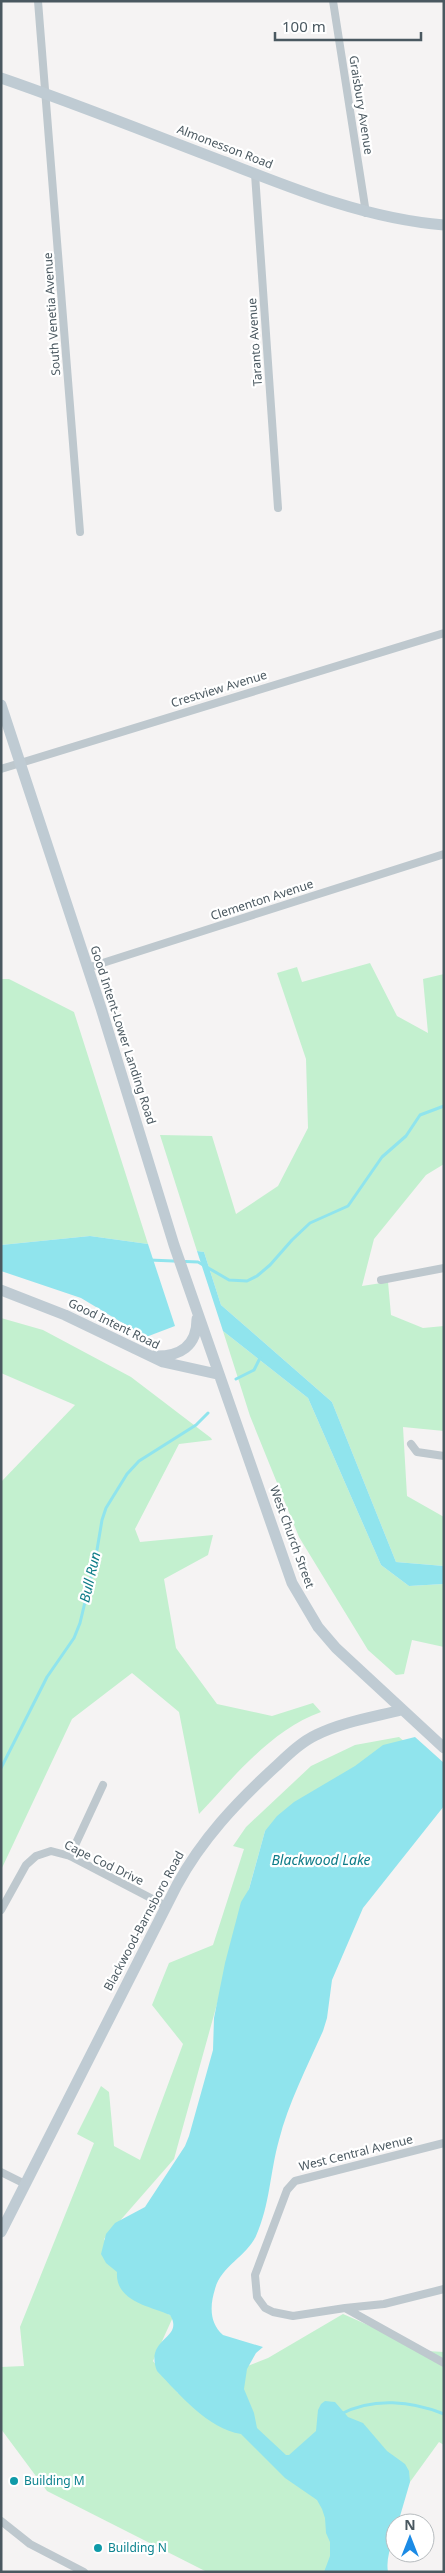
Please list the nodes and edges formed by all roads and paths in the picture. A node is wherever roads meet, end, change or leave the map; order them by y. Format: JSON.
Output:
{"nodes":[{"id":1,"x":38,"y":1,"type":"edge"},
{"id":2,"x":333,"y":1,"type":"edge"},
{"id":3,"x":1,"y":78,"type":"edge"},
{"id":4,"x":46,"y":93,"type":"junction"},
{"id":5,"x":256,"y":174,"type":"junction"},
{"id":6,"x":366,"y":213,"type":"junction"},
{"id":7,"x":444,"y":225,"type":"edge"},
{"id":8,"x":278,"y":508,"type":"dead end"},
{"id":9,"x":80,"y":532,"type":"dead end"},
{"id":10,"x":444,"y":632,"type":"edge"},
{"id":11,"x":1,"y":705,"type":"edge"},
{"id":12,"x":20,"y":763,"type":"junction"},
{"id":13,"x":1,"y":769,"type":"edge"},
{"id":14,"x":444,"y":854,"type":"edge"},
{"id":15,"x":87,"y":968,"type":"junction"},
{"id":16,"x":444,"y":1268,"type":"edge"},
{"id":17,"x":381,"y":1280,"type":"dead end"},
{"id":18,"x":1,"y":1290,"type":"edge"},
{"id":19,"x":196,"y":1312,"type":"junction"},
{"id":20,"x":146,"y":1356,"type":"junction"},
{"id":21,"x":217,"y":1374,"type":"junction"},
{"id":22,"x":411,"y":1444,"type":"dead end"},
{"id":23,"x":444,"y":1456,"type":"edge"},
{"id":24,"x":401,"y":1710,"type":"junction"},
{"id":25,"x":444,"y":1748,"type":"edge"},
{"id":26,"x":103,"y":1785,"type":"dead end"},
{"id":27,"x":70,"y":1856,"type":"junction"},
{"id":28,"x":166,"y":1906,"type":"junction"},
{"id":29,"x":1,"y":1910,"type":"edge"},
{"id":30,"x":444,"y":2143,"type":"edge"},
{"id":31,"x":1,"y":2172,"type":"edge"},
{"id":32,"x":25,"y":2184,"type":"junction"},
{"id":33,"x":1,"y":2232,"type":"edge"},
{"id":34,"x":444,"y":2289,"type":"edge"},
{"id":35,"x":345,"y":2308,"type":"junction"},
{"id":36,"x":444,"y":2362,"type":"edge"},
{"id":37,"x":1,"y":2521,"type":"edge"},
{"id":38,"x":84,"y":2572,"type":"edge"}],
"edges":[{"from":1,"to":4,"type":"street","name":"South Venetia Avenue"},
{"from":2,"to":6,"type":"street","name":"Graisbury Avenue"},
{"from":3,"to":4,"type":"main road","name":"Almonesson Road"},
{"from":4,"to":5,"type":"main road","name":"Almonesson Road"},
{"from":4,"to":9,"type":"street","name":"South Venetia Avenue"},
{"from":5,"to":6,"type":"main road","name":"Almonesson Road"},
{"from":5,"to":8,"type":"street","name":"Taranto Avenue"},
{"from":6,"to":7,"type":"main road","name":"Almonesson Road"},
{"from":10,"to":12,"type":"street","name":"Crestview Avenue"},
{"from":11,"to":12,"type":"main road","name":"Good Intent-Lower Landing Road"},
{"from":12,"to":13,"type":"street","name":"Crestview Avenue"},
{"from":12,"to":15,"type":"main road","name":"Good Intent-Lower Landing Road"},
{"from":14,"to":15,"type":"street","name":"Clementon Avenue"},
{"from":15,"to":19,"type":"main road","name":"Good Intent-Lower Landing Road"},
{"from":16,"to":17,"type":"street"},
{"from":18,"to":20,"type":"main road","name":"Good Intent Road"},
{"from":19,"to":20,"type":"main road"},
{"from":19,"to":21,"type":"main road","name":"Good Intent-Lower Landing Road"},
{"from":20,"to":21,"type":"main road","name":"Good Intent Road"},
{"from":21,"to":24,"type":"main road","name":"West Church Street"},
{"from":22,"to":23,"type":"street"},
{"from":24,"to":25,"type":"main road","name":"West Church Street"},
{"from":24,"to":28,"type":"main road","name":"Blackwood-Barnsboro Road"},
{"from":26,"to":27,"type":"street"},
{"from":27,"to":28,"type":"street","name":"Cape Cod Drive"},
{"from":27,"to":29,"type":"street","name":"Cape Cod Drive"},
{"from":28,"to":32,"type":"main road","name":"Blackwood-Barnsboro Road"},
{"from":30,"to":35,"type":"street","name":"West Central Avenue"},
{"from":31,"to":32,"type":"street"},
{"from":32,"to":33,"type":"main road","name":"Blackwood-Barnsboro Road"},
{"from":34,"to":35,"type":"street","name":"West Central Avenue"},
{"from":35,"to":36,"type":"street"},
{"from":37,"to":38,"type":"street"}]}
